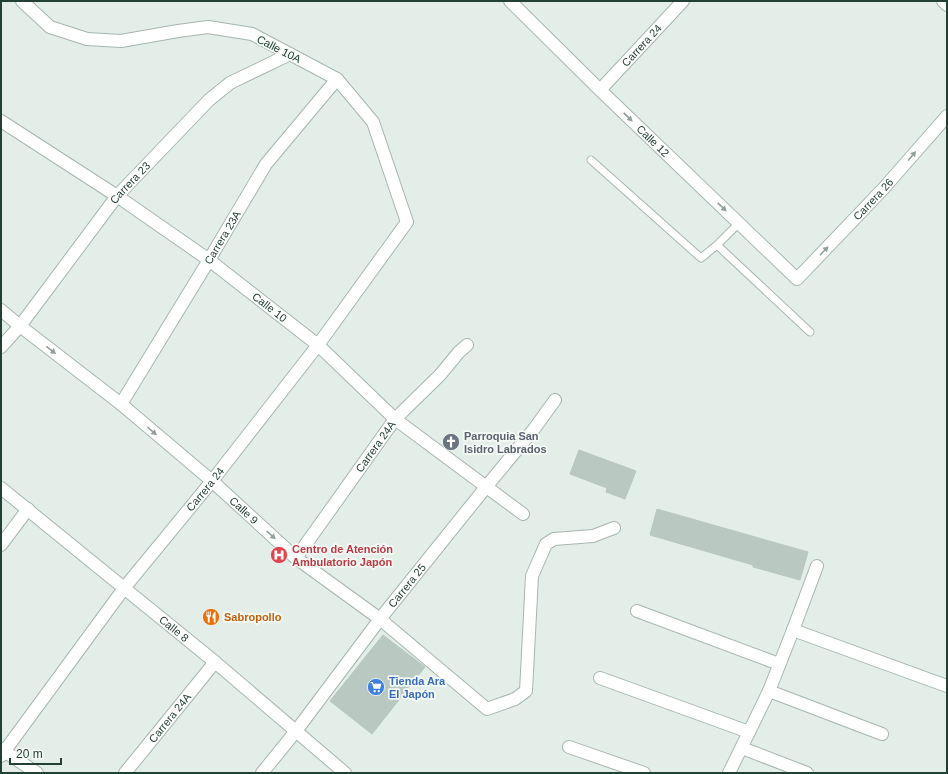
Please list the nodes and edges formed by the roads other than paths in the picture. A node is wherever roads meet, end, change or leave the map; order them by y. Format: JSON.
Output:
{"nodes":[{"id":1,"x":22,"y":1,"type":"edge"},
{"id":2,"x":510,"y":1,"type":"edge"},
{"id":3,"x":683,"y":1,"type":"edge"},
{"id":4,"x":943,"y":1,"type":"edge"},
{"id":5,"x":947,"y":5,"type":"edge"},
{"id":6,"x":290,"y":54,"type":"junction"},
{"id":7,"x":337,"y":79,"type":"junction"},
{"id":8,"x":600,"y":90,"type":"junction"},
{"id":9,"x":947,"y":116,"type":"edge"},
{"id":10,"x":1,"y":120,"type":"edge"},
{"id":11,"x":591,"y":160,"type":"dead end"},
{"id":12,"x":117,"y":196,"type":"junction"},
{"id":13,"x":407,"y":222,"type":"joint"},
{"id":14,"x":738,"y":224,"type":"junction"},
{"id":15,"x":717,"y":245,"type":"junction"},
{"id":16,"x":209,"y":260,"type":"junction"},
{"id":17,"x":796,"y":279,"type":"joint"},
{"id":18,"x":1,"y":310,"type":"edge"},
{"id":19,"x":20,"y":326,"type":"junction"},
{"id":20,"x":810,"y":332,"type":"dead end"},
{"id":21,"x":318,"y":345,"type":"junction"},
{"id":22,"x":467,"y":345,"type":"dead end"},
{"id":23,"x":1,"y":347,"type":"edge"},
{"id":24,"x":555,"y":400,"type":"dead end"},
{"id":25,"x":121,"y":404,"type":"junction"},
{"id":26,"x":395,"y":418,"type":"junction"},
{"id":27,"x":212,"y":481,"type":"junction"},
{"id":28,"x":486,"y":487,"type":"junction"},
{"id":29,"x":1,"y":488,"type":"edge"},
{"id":30,"x":28,"y":510,"type":"junction"},
{"id":31,"x":523,"y":514,"type":"dead end"},
{"id":32,"x":614,"y":528,"type":"dead end"},
{"id":33,"x":1,"y":545,"type":"edge"},
{"id":34,"x":296,"y":558,"type":"junction"},
{"id":35,"x":817,"y":566,"type":"dead end"},
{"id":36,"x":125,"y":587,"type":"junction"},
{"id":37,"x":637,"y":611,"type":"dead end"},
{"id":38,"x":380,"y":619,"type":"junction"},
{"id":39,"x":793,"y":630,"type":"junction"},
{"id":40,"x":215,"y":662,"type":"junction"},
{"id":41,"x":779,"y":664,"type":"junction"},
{"id":42,"x":600,"y":678,"type":"dead end"},
{"id":43,"x":947,"y":686,"type":"edge"},
{"id":44,"x":769,"y":690,"type":"junction"},
{"id":45,"x":296,"y":731,"type":"junction"},
{"id":46,"x":750,"y":732,"type":"junction"},
{"id":47,"x":882,"y":734,"type":"dead end"},
{"id":48,"x":569,"y":747,"type":"dead end"},
{"id":49,"x":742,"y":748,"type":"junction"},
{"id":50,"x":2,"y":752,"type":"edge"},
{"id":51,"x":37,"y":773,"type":"edge"},
{"id":52,"x":124,"y":773,"type":"edge"},
{"id":53,"x":262,"y":773,"type":"edge"},
{"id":54,"x":344,"y":773,"type":"edge"},
{"id":55,"x":644,"y":773,"type":"edge"},
{"id":56,"x":729,"y":773,"type":"edge"},
{"id":57,"x":807,"y":773,"type":"edge"}],
"edges":[{"from":1,"to":6,"type":"street","name":"Calle 10A"},
{"from":2,"to":8,"type":"street","name":"Calle 12"},
{"from":3,"to":8,"type":"street","name":"Carrera 24"},
{"from":4,"to":5,"type":"street"},
{"from":6,"to":7,"type":"street","name":"Calle 10A"},
{"from":6,"to":12,"type":"street","name":"Carrera 23"},
{"from":7,"to":13,"type":"street","name":"Calle 10A"},
{"from":7,"to":16,"type":"street","name":"Carrera 23A"},
{"from":8,"to":14,"type":"street","name":"Calle 12","one_way":true},
{"from":17,"to":9,"type":"street","name":"Carrera 26","one_way":true},
{"from":10,"to":12,"type":"street","name":"Calle 10"},
{"from":11,"to":15,"type":"lane"},
{"from":12,"to":16,"type":"street","name":"Calle 10"},
{"from":12,"to":19,"type":"street","name":"Carrera 23"},
{"from":13,"to":21,"type":"street","name":"Carrera 24"},
{"from":14,"to":15,"type":"lane"},
{"from":14,"to":17,"type":"street","name":"Calle 12"},
{"from":15,"to":20,"type":"lane"},
{"from":16,"to":21,"type":"street","name":"Calle 10"},
{"from":16,"to":25,"type":"street","name":"Carrera 23A"},
{"from":18,"to":19,"type":"street","name":"Calle 9"},
{"from":19,"to":23,"type":"street","name":"Carrera 23"},
{"from":19,"to":25,"type":"street","name":"Calle 9","one_way":true},
{"from":21,"to":26,"type":"street","name":"Calle 10"},
{"from":21,"to":27,"type":"street","name":"Carrera 24"},
{"from":22,"to":26,"type":"street","name":"Carrera 24A"},
{"from":24,"to":28,"type":"street","name":"Carrera 25"},
{"from":25,"to":27,"type":"street","name":"Calle 9","one_way":true},
{"from":26,"to":28,"type":"street","name":"Calle 10"},
{"from":26,"to":34,"type":"street","name":"Carrera 24A"},
{"from":27,"to":34,"type":"street","name":"Calle 9","one_way":true},
{"from":27,"to":36,"type":"street","name":"Carrera 24"},
{"from":28,"to":31,"type":"street","name":"Calle 10"},
{"from":28,"to":38,"type":"street","name":"Carrera 25"},
{"from":29,"to":30,"type":"street","name":"Calle 8"},
{"from":30,"to":33,"type":"street"},
{"from":30,"to":36,"type":"street","name":"Calle 8"},
{"from":32,"to":38,"type":"street","name":"Calle 9"},
{"from":34,"to":38,"type":"street","name":"Calle 9"},
{"from":35,"to":39,"type":"street"},
{"from":36,"to":40,"type":"street","name":"Calle 8"},
{"from":36,"to":50,"type":"street","name":"Carrera 24"},
{"from":37,"to":41,"type":"street"},
{"from":38,"to":45,"type":"street","name":"Carrera 25"},
{"from":39,"to":41,"type":"street"},
{"from":39,"to":43,"type":"street"},
{"from":40,"to":45,"type":"street","name":"Calle 8"},
{"from":40,"to":52,"type":"street","name":"Carrera 24A"},
{"from":41,"to":44,"type":"street"},
{"from":42,"to":46,"type":"street"},
{"from":44,"to":46,"type":"street"},
{"from":44,"to":47,"type":"street"},
{"from":45,"to":53,"type":"street","name":"Carrera 25"},
{"from":45,"to":54,"type":"street","name":"Calle 8"},
{"from":46,"to":49,"type":"street"},
{"from":48,"to":55,"type":"street"},
{"from":49,"to":56,"type":"street"},
{"from":49,"to":57,"type":"street"},
{"from":50,"to":51,"type":"street"}]}
